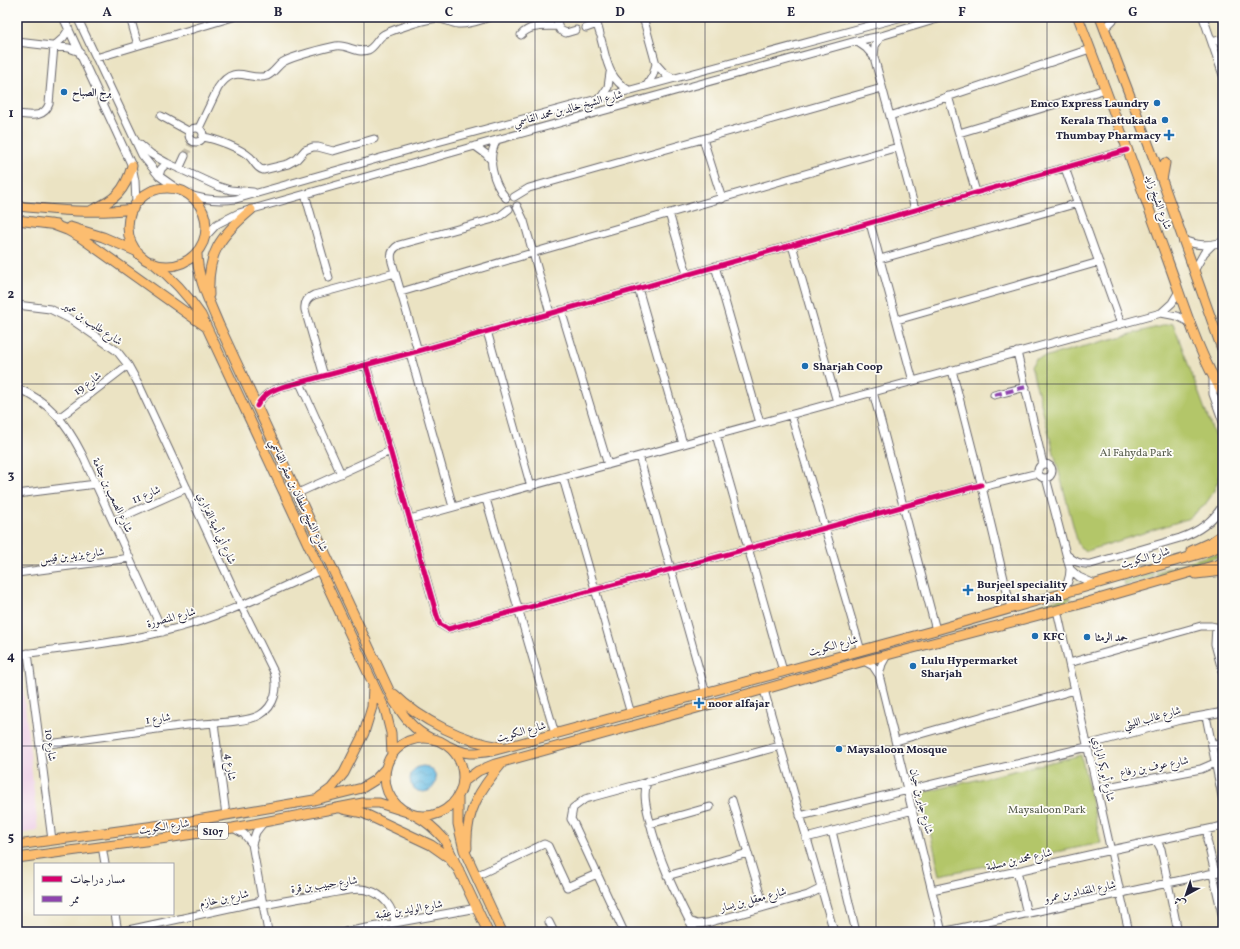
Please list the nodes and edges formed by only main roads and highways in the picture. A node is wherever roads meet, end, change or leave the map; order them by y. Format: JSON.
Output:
{"nodes":[{"id":1,"x":1078,"y":17,"type":"edge"},
{"id":2,"x":1100,"y":17,"type":"edge"},
{"id":3,"x":1165,"y":163,"type":"dead end"},
{"id":4,"x":132,"y":166,"type":"road end"},
{"id":5,"x":1162,"y":180,"type":"junction"},
{"id":6,"x":19,"y":204,"type":"edge"},
{"id":7,"x":134,"y":206,"type":"junction"},
{"id":8,"x":251,"y":210,"type":"road end"},
{"id":9,"x":88,"y":212,"type":"junction"},
{"id":10,"x":17,"y":220,"type":"edge"},
{"id":11,"x":52,"y":224,"type":"junction"},
{"id":12,"x":138,"y":252,"type":"junction"},
{"id":13,"x":196,"y":252,"type":"junction"},
{"id":14,"x":152,"y":262,"type":"junction"},
{"id":15,"x":210,"y":304,"type":"junction"},
{"id":16,"x":206,"y":327,"type":"junction"},
{"id":17,"x":1223,"y":352,"type":"edge"},
{"id":18,"x":1223,"y":392,"type":"edge"},
{"id":19,"x":1223,"y":534,"type":"edge"},
{"id":20,"x":1223,"y":545,"type":"edge"},
{"id":21,"x":1181,"y":559,"type":"junction"},
{"id":22,"x":1223,"y":563,"type":"edge"},
{"id":23,"x":1223,"y":572,"type":"edge"},
{"id":24,"x":1187,"y":573,"type":"junction"},
{"id":25,"x":1111,"y":580,"type":"junction"},
{"id":26,"x":1088,"y":602,"type":"junction"},
{"id":27,"x":826,"y":660,"type":"junction"},
{"id":28,"x":804,"y":678,"type":"junction"},
{"id":29,"x":372,"y":680,"type":"junction"},
{"id":30,"x":389,"y":690,"type":"junction"},
{"id":31,"x":432,"y":739,"type":"junction"},
{"id":32,"x":448,"y":746,"type":"junction"},
{"id":33,"x":506,"y":747,"type":"junction"},
{"id":34,"x":392,"y":756,"type":"junction"},
{"id":35,"x":504,"y":762,"type":"junction"},
{"id":36,"x":386,"y":768,"type":"junction"},
{"id":37,"x":463,"y":782,"type":"junction"},
{"id":38,"x":458,"y":798,"type":"junction"},
{"id":39,"x":314,"y":800,"type":"junction"},
{"id":40,"x":334,"y":809,"type":"junction"},
{"id":41,"x":410,"y":813,"type":"junction"},
{"id":42,"x":191,"y":821,"type":"junction"},
{"id":43,"x":160,"y":840,"type":"junction"},
{"id":44,"x":17,"y":845,"type":"edge"},
{"id":45,"x":17,"y":858,"type":"edge"},
{"id":46,"x":469,"y":862,"type":"junction"},
{"id":47,"x":459,"y":870,"type":"junction"},
{"id":48,"x":488,"y":932,"type":"edge"},
{"id":49,"x":502,"y":932,"type":"edge"}],
"edges":[{"from":1,"to":18,"type":"main road","name":"شارع الشيخ زايد"},
{"from":2,"to":5,"type":"main road","name":"شارع الشيخ زايد"},
{"from":3,"to":5,"type":"main road"},
{"from":4,"to":9,"type":"main road"},
{"from":5,"to":17,"type":"main road","name":"شارع الشيخ زايد"},
{"from":6,"to":9,"type":"main road"},
{"from":7,"to":9,"type":"main road"},
{"from":7,"to":12,"type":"main road"},
{"from":7,"to":13,"type":"main road"},
{"from":8,"to":15,"type":"main road"},
{"from":10,"to":11,"type":"main road"},
{"from":11,"to":12,"type":"main road"},
{"from":11,"to":16,"type":"main road"},
{"from":12,"to":14,"type":"main road"},
{"from":13,"to":14,"type":"main road"},
{"from":13,"to":15,"type":"main road","name":"شارع الشيخ سلطان بن صقر القاسمي"},
{"from":14,"to":16,"type":"main road","name":"شارع الشيخ سلطان بن صقر القاسمي"},
{"from":15,"to":30,"type":"main road","name":"شارع الشيخ سلطان بن صقر القاسمي"},
{"from":16,"to":29,"type":"main road","name":"شارع الشيخ سلطان بن صقر القاسمي"},
{"from":19,"to":21,"type":"main road"},
{"from":20,"to":21,"type":"main road","name":"شارع الكويت"},
{"from":21,"to":25,"type":"main road","name":"شارع الكويت"},
{"from":22,"to":24,"type":"main road"},
{"from":23,"to":24,"type":"main road"},
{"from":24,"to":26,"type":"main road"},
{"from":25,"to":26,"type":"main road"},
{"from":25,"to":27,"type":"main road","name":"شارع الكويت"},
{"from":26,"to":28,"type":"main road"},
{"from":27,"to":28,"type":"main road"},
{"from":27,"to":33,"type":"main road","name":"شارع الكويت"},
{"from":28,"to":35,"type":"main road"},
{"from":29,"to":34,"type":"main road","name":"شارع الشيخ سلطان بن صقر القاسمي"},
{"from":29,"to":39,"type":"main road"},
{"from":30,"to":31,"type":"main road","name":"شارع الشيخ سلطان بن صقر القاسمي"},
{"from":30,"to":33,"type":"main road"},
{"from":31,"to":32,"type":"main road"},
{"from":31,"to":34,"type":"main road"},
{"from":32,"to":33,"type":"main road","name":"شارع الكويت"},
{"from":32,"to":37,"type":"main road"},
{"from":34,"to":36,"type":"main road"},
{"from":35,"to":37,"type":"main road"},
{"from":35,"to":46,"type":"main road"},
{"from":36,"to":39,"type":"main road","name":"شارع الكويت","number":"S107"},
{"from":36,"to":41,"type":"main road"},
{"from":37,"to":38,"type":"main road"},
{"from":38,"to":41,"type":"main road"},
{"from":38,"to":46,"type":"main road"},
{"from":39,"to":42,"type":"main road","name":"شارع الكويت","number":"S107"},
{"from":40,"to":41,"type":"main road","name":"شارع الكويت","number":"S107"},
{"from":40,"to":43,"type":"main road","name":"شارع الكويت","number":"S107"},
{"from":40,"to":47,"type":"main road"},
{"from":41,"to":47,"type":"main road"},
{"from":42,"to":43,"type":"main road"},
{"from":42,"to":44,"type":"main road","name":"شارع الكويت","number":"S107"},
{"from":43,"to":45,"type":"main road","name":"شارع الكويت","number":"S107"},
{"from":46,"to":49,"type":"main road"},
{"from":47,"to":48,"type":"main road"}]}
